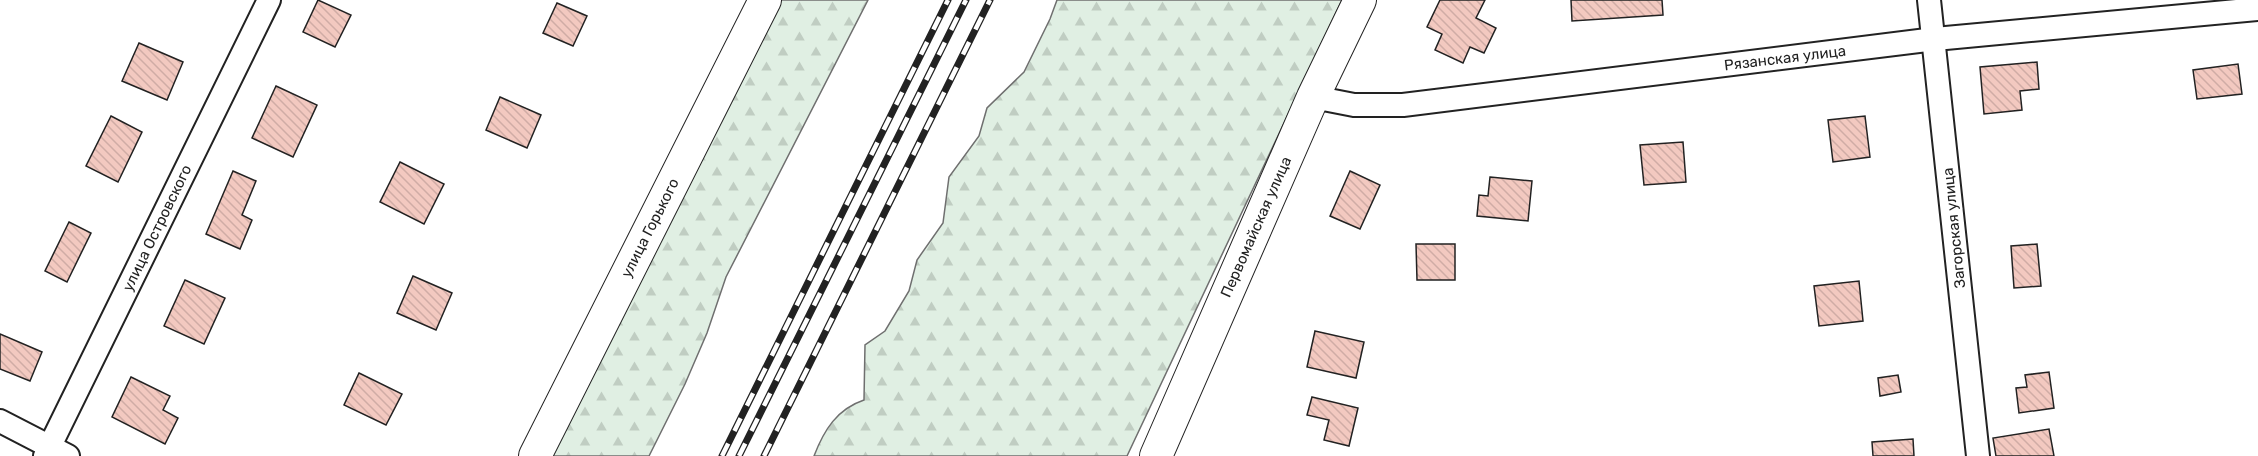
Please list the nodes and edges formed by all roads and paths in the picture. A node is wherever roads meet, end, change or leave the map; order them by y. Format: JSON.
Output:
{"nodes":[{"id":1,"x":269,"y":0,"type":"edge"},
{"id":2,"x":765,"y":0,"type":"edge"},
{"id":3,"x":1360,"y":0,"type":"edge"},
{"id":4,"x":1929,"y":0,"type":"edge"},
{"id":5,"x":2258,"y":9,"type":"edge"},
{"id":6,"x":1935,"y":39,"type":"junction"},
{"id":7,"x":1313,"y":97,"type":"junction"},
{"id":8,"x":0,"y":422,"type":"edge"},
{"id":9,"x":54,"y":453,"type":"edge"},
{"id":10,"x":535,"y":456,"type":"edge"},
{"id":11,"x":1156,"y":456,"type":"edge"},
{"id":12,"x":1978,"y":456,"type":"edge"}],
"edges":[{"from":1,"to":9,"type":"street","name":"улица Островского"},
{"from":2,"to":10,"type":"street","name":"улица Горького"},
{"from":3,"to":7,"type":"street","name":"Первомайская улица"},
{"from":4,"to":6,"type":"street","name":"Загорская улица"},
{"from":5,"to":6,"type":"street","name":"Рязанская улица"},
{"from":6,"to":7,"type":"street","name":"Рязанская улица"},
{"from":6,"to":12,"type":"street","name":"Загорская улица"},
{"from":7,"to":11,"type":"street","name":"Первомайская улица"},
{"from":8,"to":9,"type":"street"}]}
